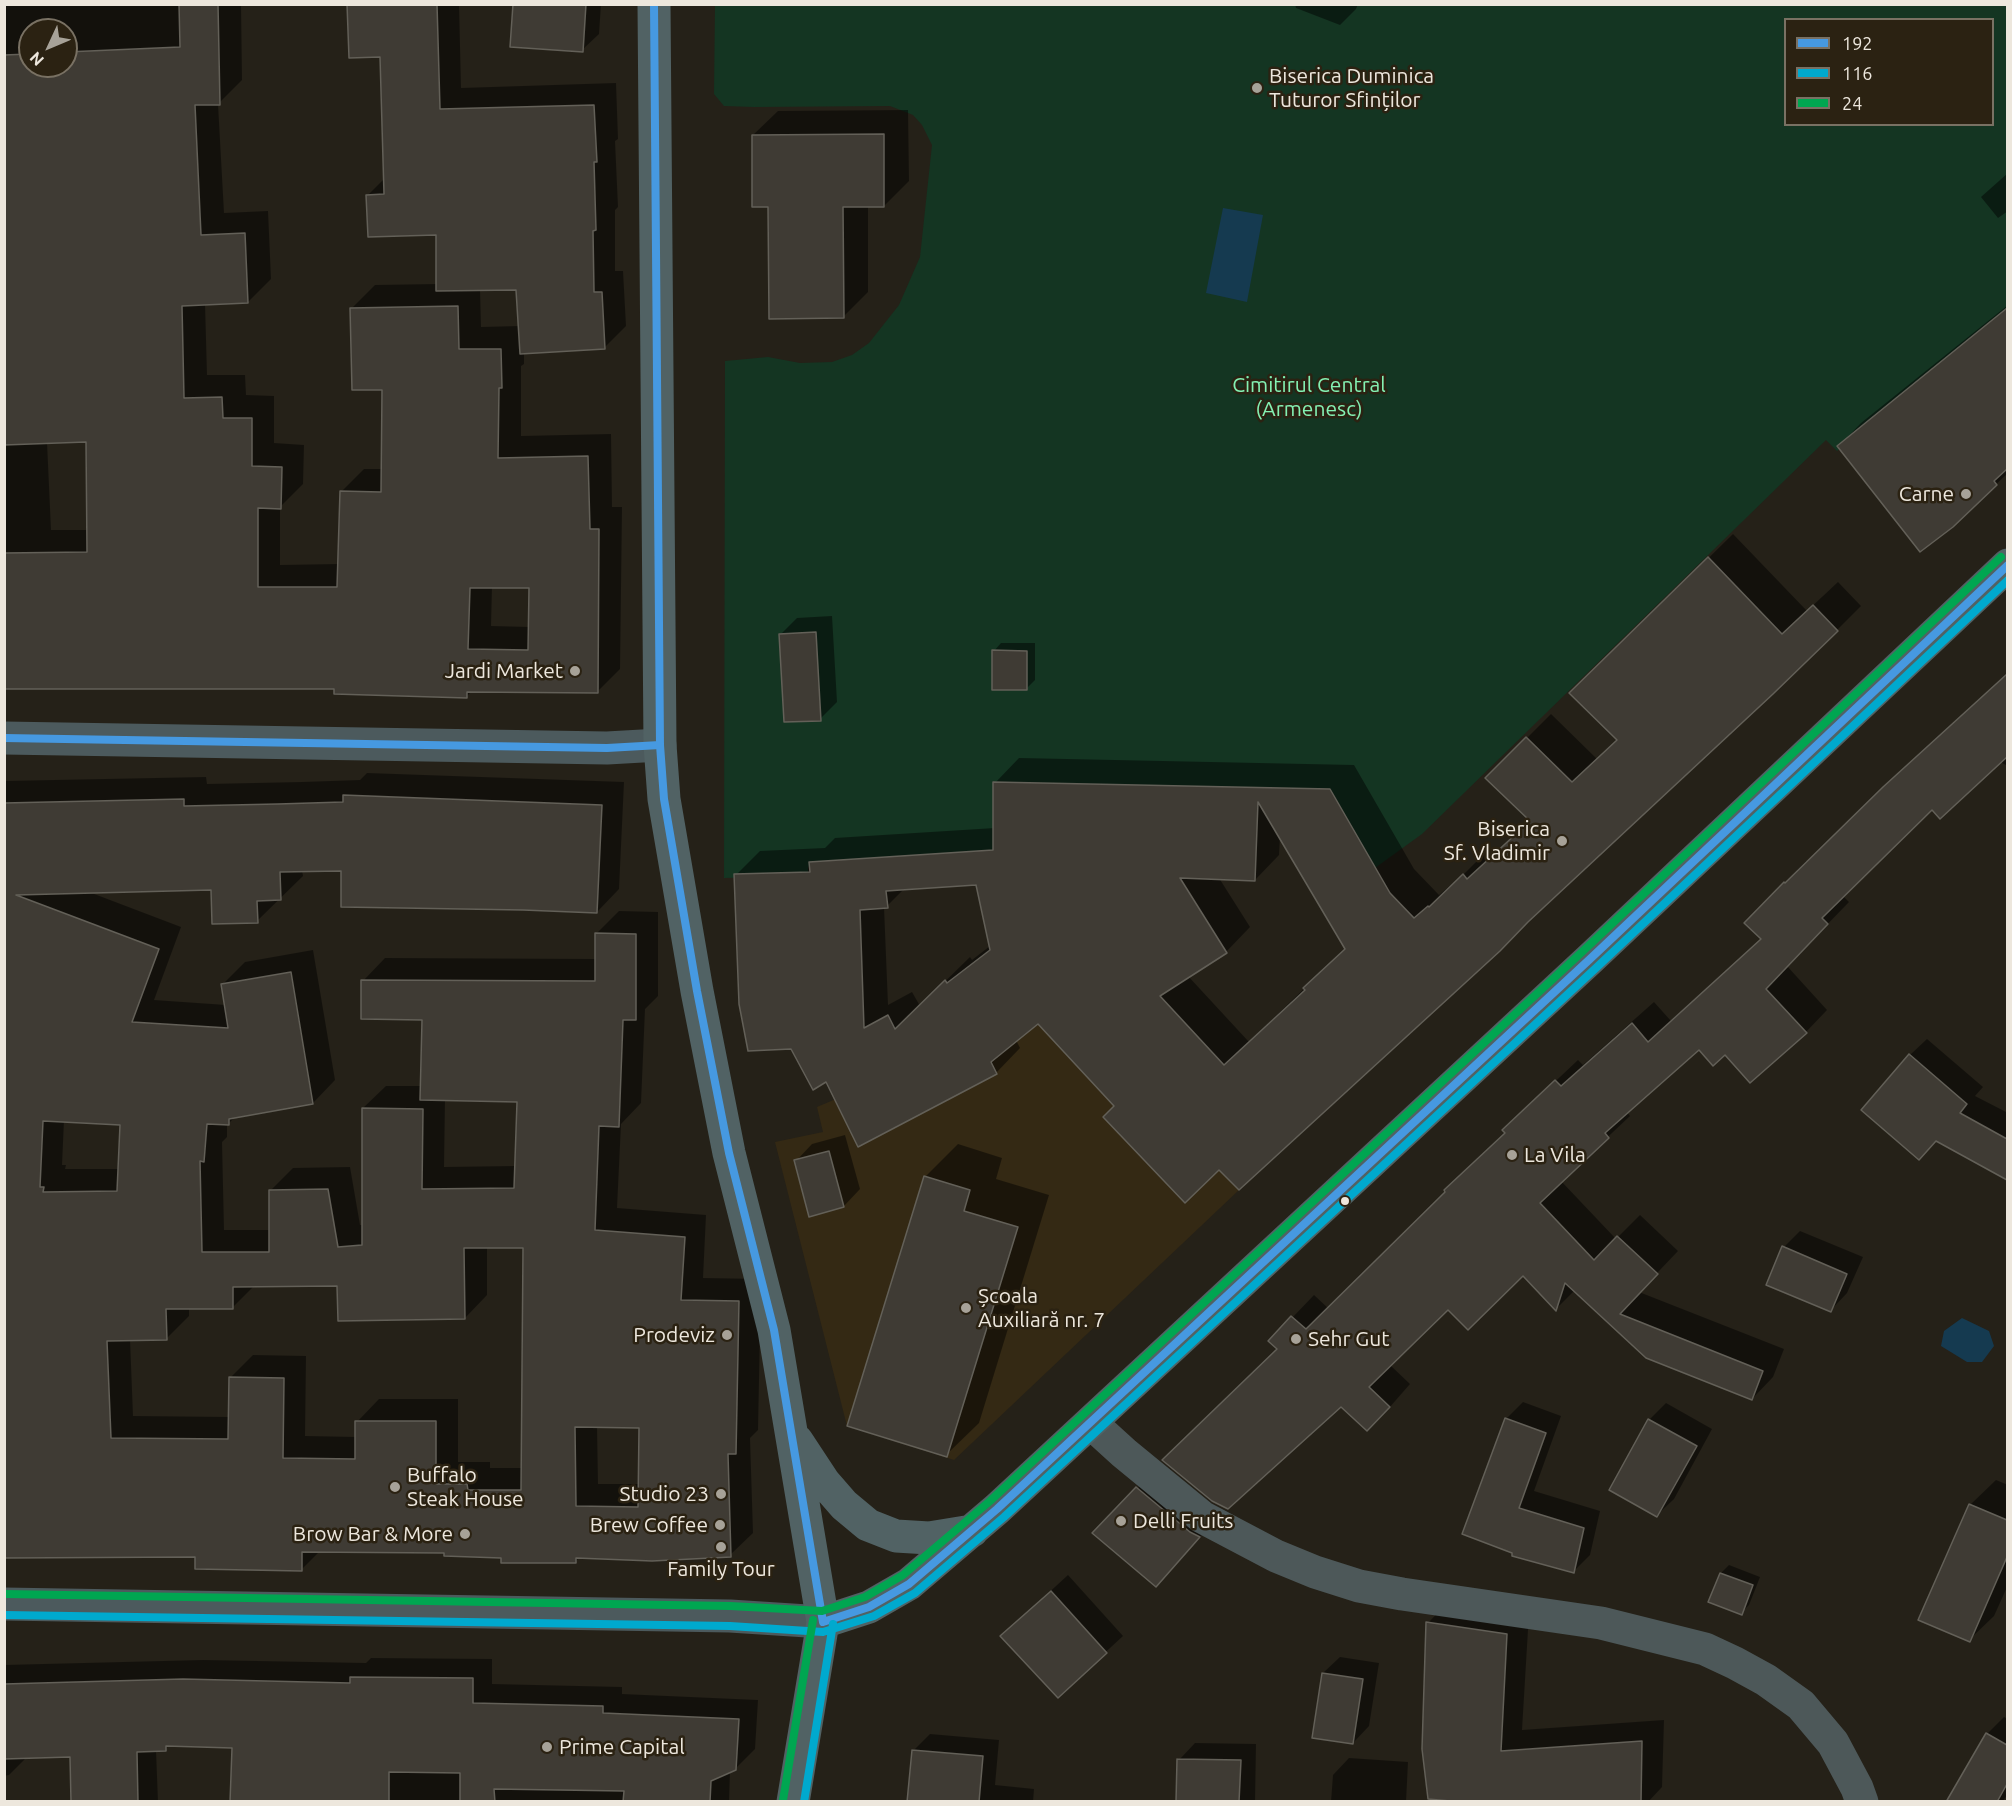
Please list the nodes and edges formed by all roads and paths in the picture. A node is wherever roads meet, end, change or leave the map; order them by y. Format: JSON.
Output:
{"nodes":[{"id":1,"x":654,"y":4,"type":"edge"},
{"id":2,"x":2007,"y":565,"type":"edge"},
{"id":3,"x":4,"y":738,"type":"edge"},
{"id":4,"x":660,"y":745,"type":"junction"},
{"id":5,"x":1091,"y":1423,"type":"junction"},
{"id":6,"x":790,"y":1429,"type":"junction"},
{"id":7,"x":972,"y":1531,"type":"junction"},
{"id":8,"x":4,"y":1604,"type":"edge"},
{"id":9,"x":823,"y":1622,"type":"junction"},
{"id":10,"x":793,"y":1802,"type":"edge"},
{"id":11,"x":1862,"y":1802,"type":"edge"}],
"edges":[{"from":1,"to":4,"type":"main road"},
{"from":2,"to":5,"type":"main road"},
{"from":3,"to":4,"type":"main road"},
{"from":4,"to":6,"type":"main road"},
{"from":5,"to":7,"type":"main road"},
{"from":5,"to":11,"type":"street"},
{"from":6,"to":7,"type":"main road"},
{"from":6,"to":9,"type":"main road"},
{"from":7,"to":9,"type":"main road"},
{"from":8,"to":9,"type":"main road"},
{"from":9,"to":10,"type":"main road"}]}
